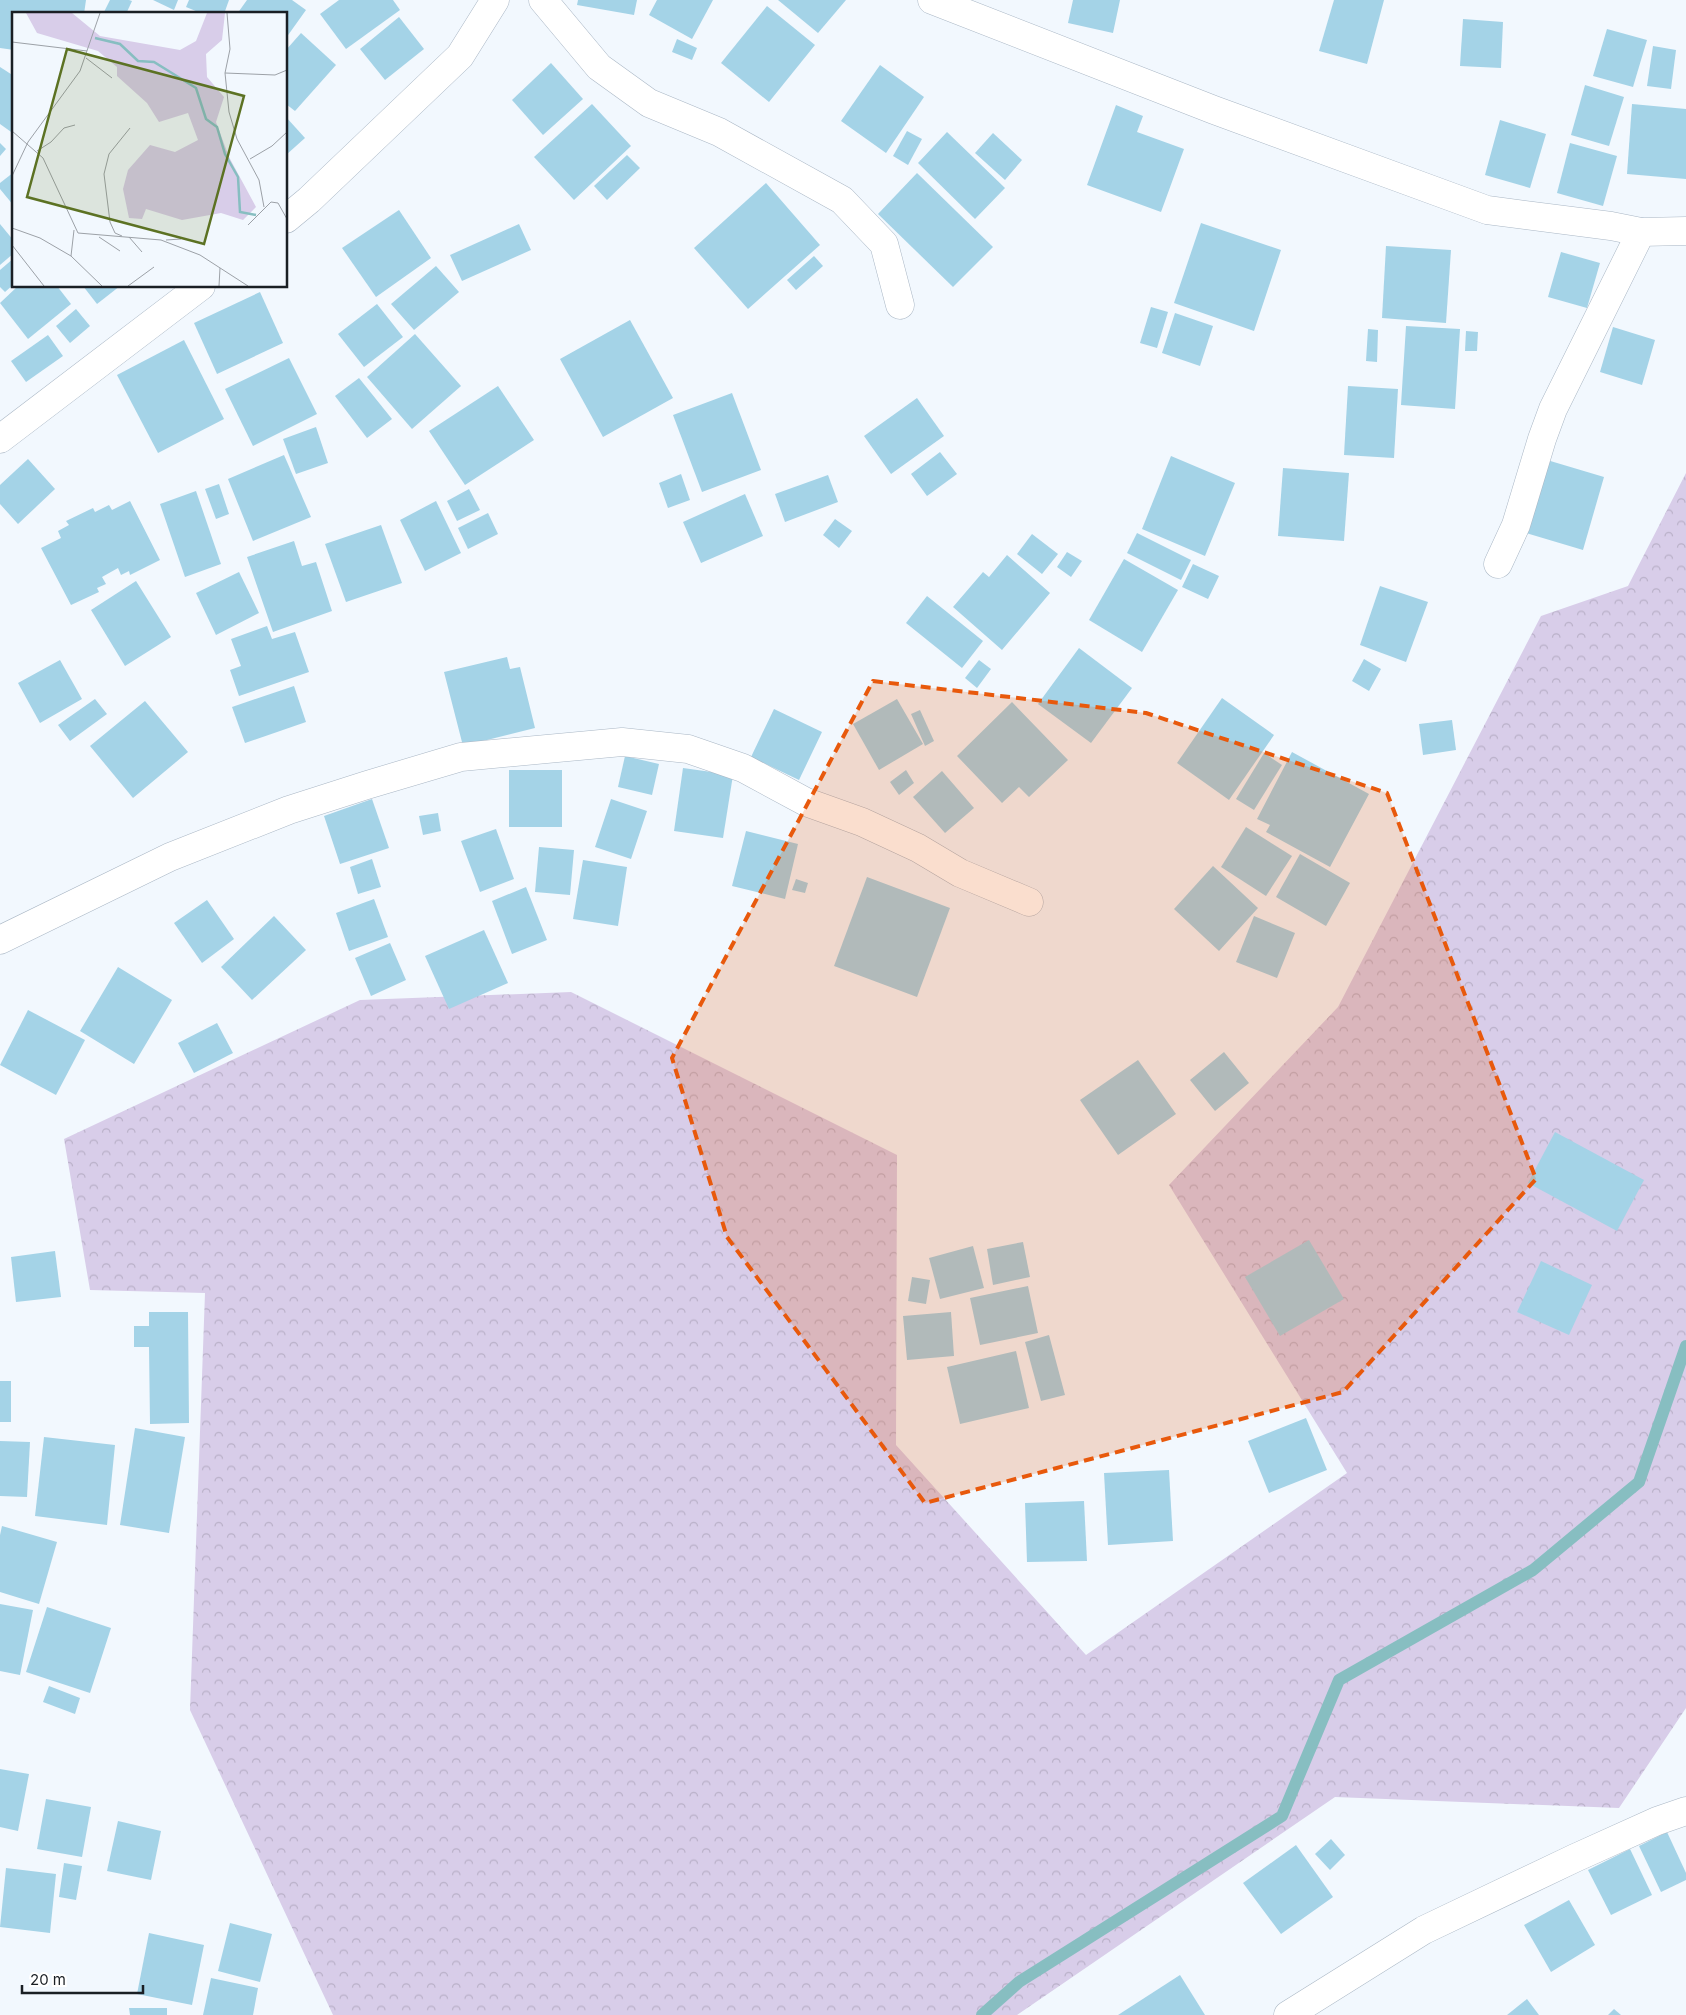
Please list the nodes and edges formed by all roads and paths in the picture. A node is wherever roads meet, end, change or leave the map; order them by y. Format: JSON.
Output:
{"nodes":[{"id":1,"x":495,"y":0,"type":"edge"},
{"id":2,"x":543,"y":0,"type":"edge"},
{"id":3,"x":932,"y":0,"type":"edge"},
{"id":4,"x":288,"y":217,"type":"edge"},
{"id":5,"x":1686,"y":230,"type":"edge"},
{"id":6,"x":1641,"y":232,"type":"junction"},
{"id":7,"x":198,"y":288,"type":"edge"},
{"id":8,"x":900,"y":305,"type":"dead end"},
{"id":9,"x":0,"y":440,"type":"edge"},
{"id":10,"x":1498,"y":564,"type":"dead end"},
{"id":11,"x":1029,"y":902,"type":"dead end"},
{"id":12,"x":0,"y":940,"type":"edge"},
{"id":13,"x":1686,"y":1811,"type":"edge"},
{"id":14,"x":1288,"y":2015,"type":"edge"}],
"edges":[{"from":1,"to":4,"type":"street"},
{"from":2,"to":8,"type":"street"},
{"from":3,"to":6,"type":"street"},
{"from":5,"to":6,"type":"street"},
{"from":6,"to":10,"type":"street"},
{"from":7,"to":9,"type":"street"},
{"from":11,"to":12,"type":"street"},
{"from":13,"to":14,"type":"street"}]}
